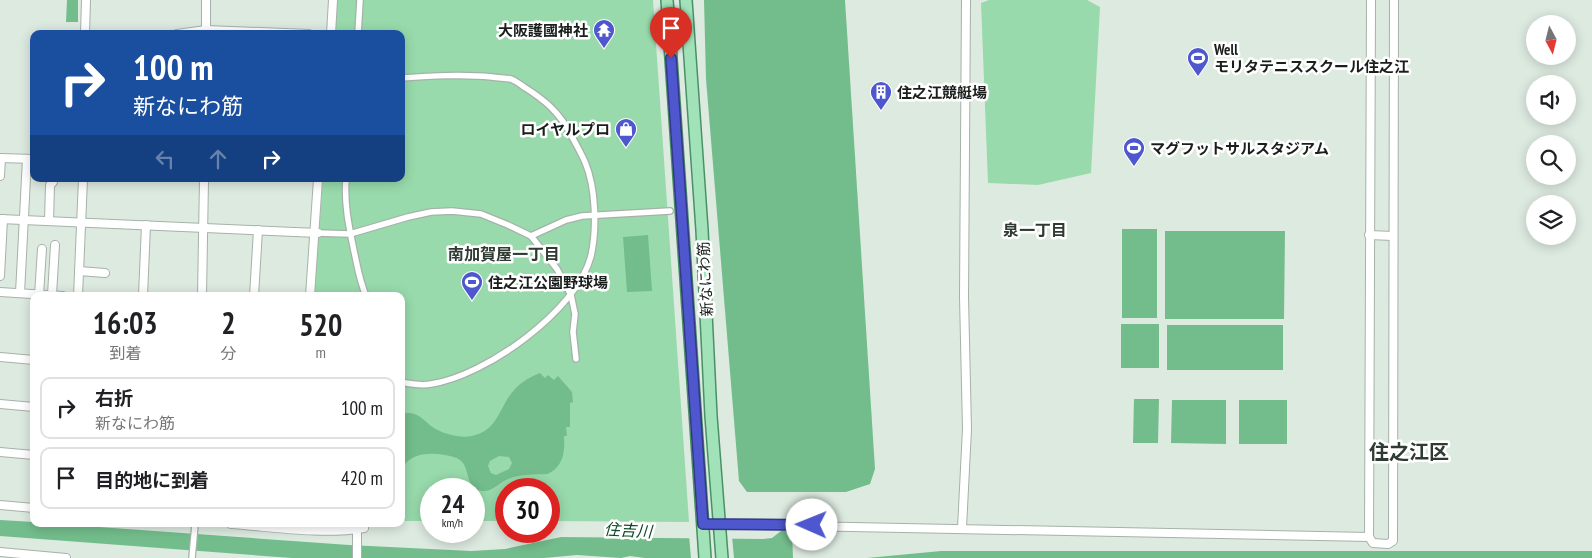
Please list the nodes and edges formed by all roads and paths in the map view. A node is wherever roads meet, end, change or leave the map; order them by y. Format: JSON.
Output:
{"nodes":[{"id":1,"x":86,"y":0,"type":"edge"},
{"id":2,"x":206,"y":0,"type":"edge"},
{"id":3,"x":333,"y":0,"type":"edge"},
{"id":4,"x":360,"y":0,"type":"edge"},
{"id":5,"x":667,"y":0,"type":"edge"},
{"id":6,"x":686,"y":0,"type":"edge"},
{"id":7,"x":966,"y":0,"type":"edge"},
{"id":8,"x":1371,"y":0,"type":"edge"},
{"id":9,"x":1394,"y":0,"type":"edge"},
{"id":10,"x":85,"y":30,"type":"edge"},
{"id":11,"x":206,"y":30,"type":"edge"},
{"id":12,"x":330,"y":30,"type":"edge"},
{"id":13,"x":358,"y":30,"type":"edge"},
{"id":14,"x":405,"y":78,"type":"edge"},
{"id":15,"x":0,"y":158,"type":"edge"},
{"id":16,"x":30,"y":159,"type":"edge"},
{"id":17,"x":0,"y":176,"type":"edge"},
{"id":18,"x":53,"y":182,"type":"edge"},
{"id":19,"x":83,"y":182,"type":"edge"},
{"id":20,"x":204,"y":182,"type":"edge"},
{"id":21,"x":318,"y":182,"type":"edge"},
{"id":22,"x":346,"y":182,"type":"edge"},
{"id":23,"x":670,"y":211,"type":"dead end"},
{"id":24,"x":595,"y":217,"type":"junction"},
{"id":25,"x":2,"y":219,"type":"edge"},
{"id":26,"x":24,"y":220,"type":"junction"},
{"id":27,"x":49,"y":221,"type":"junction"},
{"id":28,"x":82,"y":222,"type":"junction"},
{"id":29,"x":146,"y":225,"type":"junction"},
{"id":30,"x":203,"y":227,"type":"junction"},
{"id":31,"x":258,"y":230,"type":"junction"},
{"id":32,"x":317,"y":233,"type":"junction"},
{"id":33,"x":350,"y":234,"type":"junction"},
{"id":34,"x":1369,"y":235,"type":"junction"},
{"id":35,"x":531,"y":236,"type":"junction"},
{"id":36,"x":1393,"y":236,"type":"junction"},
{"id":37,"x":55,"y":245,"type":"dead end"},
{"id":38,"x":54,"y":258,"type":"junction"},
{"id":39,"x":79,"y":271,"type":"junction"},
{"id":40,"x":105,"y":273,"type":"dead end"},
{"id":41,"x":0,"y":276,"type":"edge"},
{"id":42,"x":0,"y":292,"type":"edge"},
{"id":43,"x":39,"y":292,"type":"edge"},
{"id":44,"x":52,"y":292,"type":"edge"},
{"id":45,"x":78,"y":292,"type":"edge"},
{"id":46,"x":143,"y":292,"type":"edge"},
{"id":47,"x":202,"y":292,"type":"edge"},
{"id":48,"x":254,"y":292,"type":"edge"},
{"id":49,"x":310,"y":292,"type":"edge"},
{"id":50,"x":364,"y":292,"type":"edge"},
{"id":51,"x":20,"y":293,"type":"junction"},
{"id":52,"x":30,"y":294,"type":"edge"},
{"id":53,"x":571,"y":294,"type":"junction"},
{"id":54,"x":0,"y":357,"type":"edge"},
{"id":55,"x":576,"y":359,"type":"dead end"},
{"id":56,"x":30,"y":360,"type":"edge"},
{"id":57,"x":405,"y":383,"type":"edge"},
{"id":58,"x":0,"y":404,"type":"edge"},
{"id":59,"x":30,"y":407,"type":"edge"},
{"id":60,"x":0,"y":452,"type":"edge"},
{"id":61,"x":30,"y":455,"type":"edge"},
{"id":62,"x":0,"y":505,"type":"edge"},
{"id":63,"x":30,"y":508,"type":"edge"},
{"id":64,"x":194,"y":527,"type":"dead end"},
{"id":65,"x":300,"y":527,"type":"edge"},
{"id":66,"x":359,"y":528,"type":"edge"},
{"id":67,"x":703,"y":528,"type":"junction"},
{"id":68,"x":720,"y":528,"type":"junction"},
{"id":69,"x":962,"y":528,"type":"junction"},
{"id":70,"x":1369,"y":537,"type":"junction"},
{"id":71,"x":0,"y":552,"type":"edge"},
{"id":72,"x":66,"y":558,"type":"edge"},
{"id":73,"x":192,"y":558,"type":"edge"},
{"id":74,"x":357,"y":558,"type":"edge"},
{"id":75,"x":705,"y":558,"type":"edge"},
{"id":76,"x":722,"y":558,"type":"edge"}],
"edges":[{"from":1,"to":10,"type":"street"},
{"from":2,"to":11,"type":"street"},
{"from":3,"to":12,"type":"street"},
{"from":4,"to":13,"type":"street"},
{"from":5,"to":67,"type":"main road","name":"新なにわ筋"},
{"from":6,"to":68,"type":"main road","name":"新なにわ筋"},
{"from":7,"to":69,"type":"street"},
{"from":8,"to":34,"type":"street"},
{"from":9,"to":36,"type":"street"},
{"from":14,"to":24,"type":"street"},
{"from":15,"to":16,"type":"street"},
{"from":15,"to":17,"type":"street"},
{"from":16,"to":26,"type":"street"},
{"from":18,"to":27,"type":"street"},
{"from":19,"to":28,"type":"street"},
{"from":20,"to":30,"type":"street"},
{"from":21,"to":32,"type":"street"},
{"from":22,"to":33,"type":"street"},
{"from":23,"to":24,"type":"street"},
{"from":24,"to":35,"type":"street"},
{"from":24,"to":53,"type":"street"},
{"from":25,"to":26,"type":"street"},
{"from":25,"to":41,"type":"street"},
{"from":26,"to":27,"type":"street"},
{"from":26,"to":51,"type":"street"},
{"from":27,"to":28,"type":"street"},
{"from":28,"to":29,"type":"street"},
{"from":28,"to":39,"type":"street"},
{"from":29,"to":30,"type":"street"},
{"from":29,"to":46,"type":"street"},
{"from":30,"to":31,"type":"street"},
{"from":30,"to":47,"type":"street"},
{"from":31,"to":32,"type":"street"},
{"from":31,"to":48,"type":"street"},
{"from":32,"to":33,"type":"street"},
{"from":32,"to":49,"type":"street"},
{"from":33,"to":35,"type":"street"},
{"from":33,"to":50,"type":"street"},
{"from":34,"to":36,"type":"street"},
{"from":34,"to":70,"type":"street"},
{"from":35,"to":53,"type":"street"},
{"from":36,"to":70,"type":"street"},
{"from":37,"to":38,"type":"street"},
{"from":38,"to":43,"type":"street"},
{"from":38,"to":44,"type":"street"},
{"from":39,"to":40,"type":"street"},
{"from":39,"to":45,"type":"street"},
{"from":42,"to":51,"type":"street"},
{"from":51,"to":52,"type":"street"},
{"from":53,"to":55,"type":"street"},
{"from":53,"to":57,"type":"street"},
{"from":54,"to":56,"type":"street"},
{"from":58,"to":59,"type":"street"},
{"from":60,"to":61,"type":"street"},
{"from":62,"to":63,"type":"street"},
{"from":64,"to":73,"type":"street"},
{"from":65,"to":66,"type":"street"},
{"from":66,"to":74,"type":"street"},
{"from":67,"to":68,"type":"street"},
{"from":67,"to":75,"type":"main road","name":"新なにわ筋"},
{"from":68,"to":69,"type":"street"},
{"from":68,"to":76,"type":"main road","name":"新なにわ筋"},
{"from":69,"to":70,"type":"street"},
{"from":71,"to":72,"type":"street"}]}
